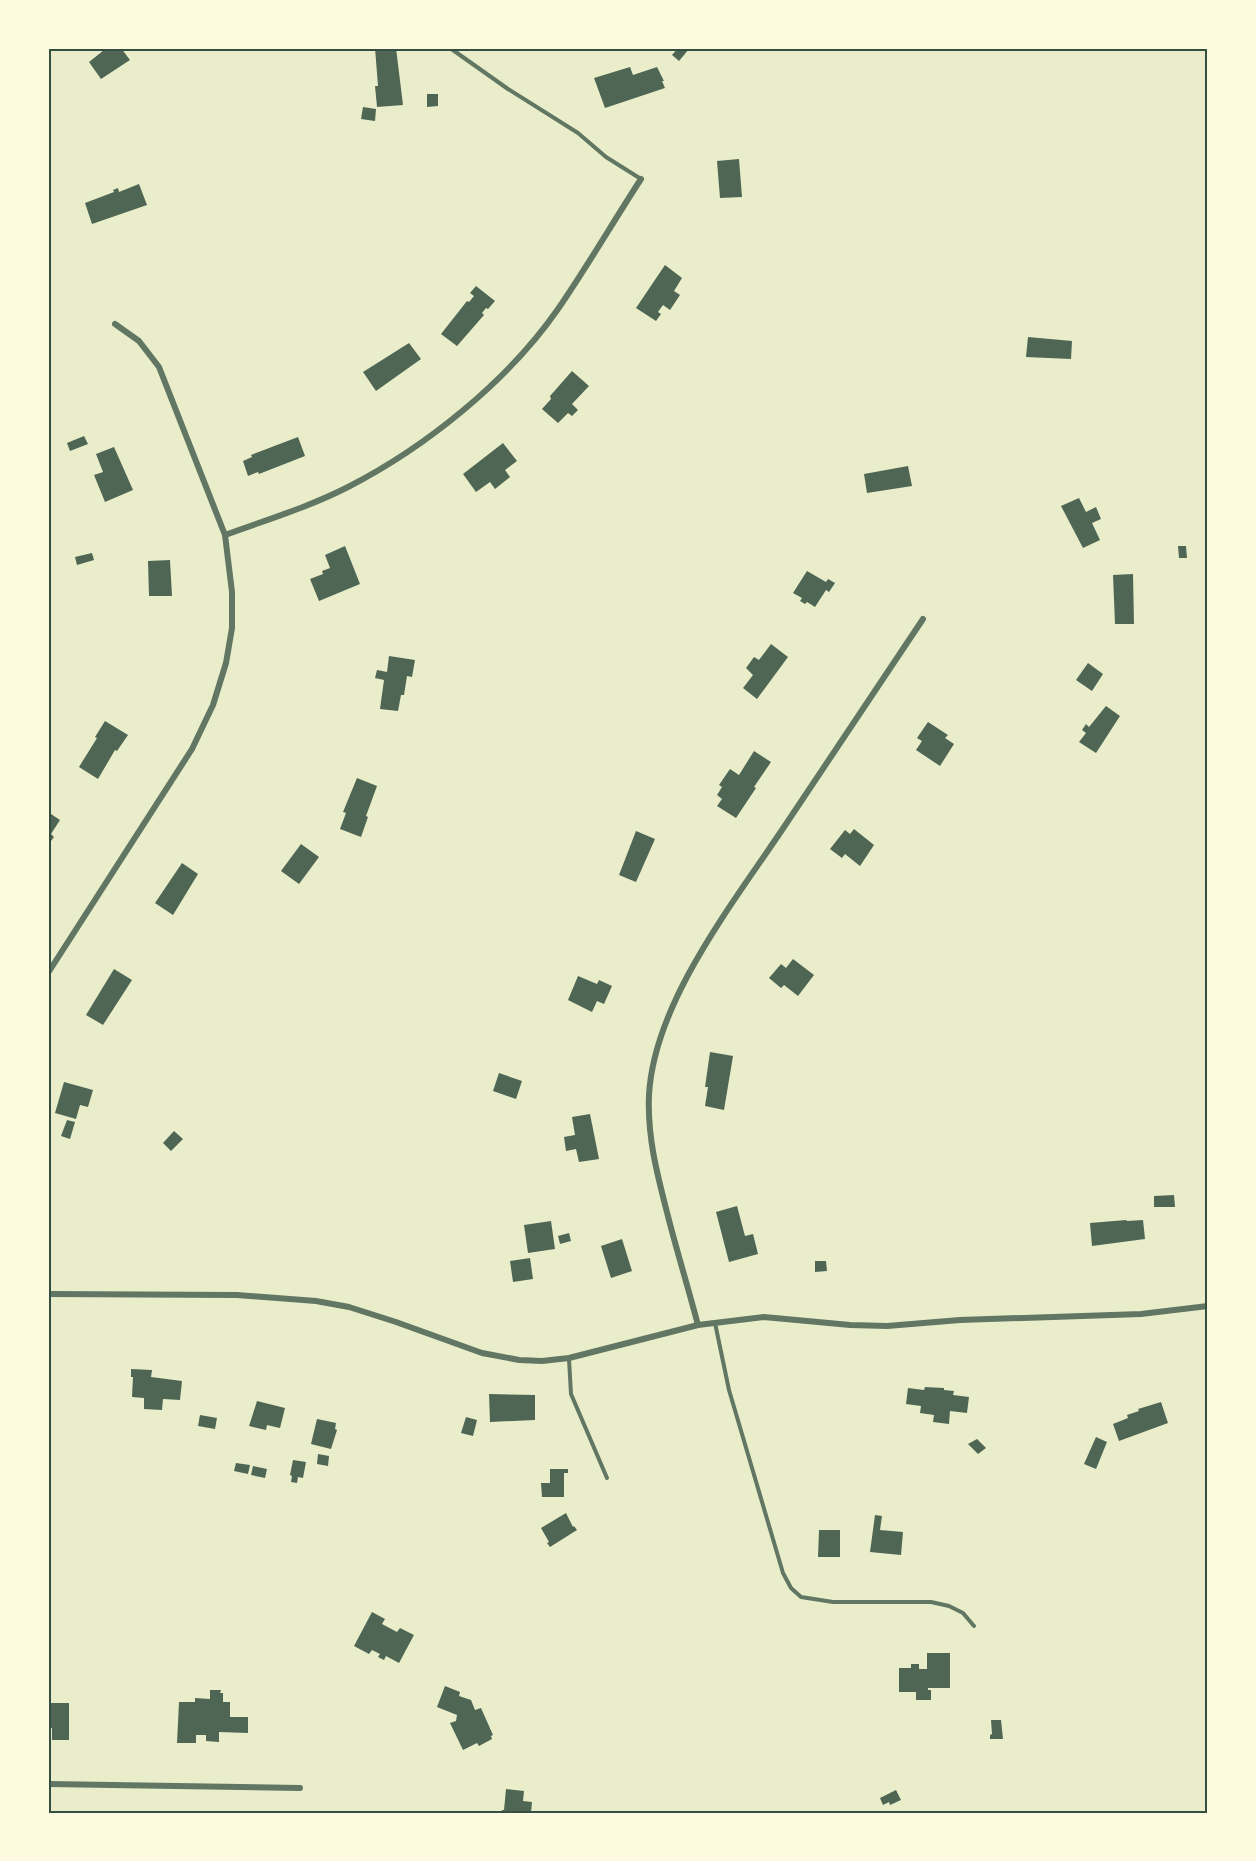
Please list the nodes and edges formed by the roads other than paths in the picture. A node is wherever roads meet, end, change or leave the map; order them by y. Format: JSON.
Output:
{"nodes":[{"id":1,"x":450,"y":48,"type":"edge"},
{"id":2,"x":641,"y":179,"type":"joint"},
{"id":3,"x":116,"y":324,"type":"dead end"},
{"id":4,"x":225,"y":535,"type":"junction"},
{"id":5,"x":923,"y":619,"type":"dead end"},
{"id":6,"x":48,"y":973,"type":"edge"},
{"id":7,"x":48,"y":1294,"type":"edge"},
{"id":8,"x":1208,"y":1306,"type":"edge"},
{"id":9,"x":715,"y":1322,"type":"junction"},
{"id":10,"x":698,"y":1325,"type":"junction"},
{"id":11,"x":568,"y":1358,"type":"junction"},
{"id":12,"x":607,"y":1478,"type":"dead end"},
{"id":13,"x":974,"y":1626,"type":"dead end"},
{"id":14,"x":48,"y":1784,"type":"edge"},
{"id":15,"x":300,"y":1788,"type":"dead end"}],
"edges":[{"from":1,"to":2,"type":"lane"},
{"from":2,"to":4,"type":"street"},
{"from":3,"to":4,"type":"street"},
{"from":4,"to":6,"type":"street"},
{"from":5,"to":10,"type":"street"},
{"from":7,"to":11,"type":"street"},
{"from":8,"to":9,"type":"street"},
{"from":9,"to":10,"type":"street"},
{"from":9,"to":13,"type":"lane"},
{"from":10,"to":11,"type":"street"},
{"from":11,"to":12,"type":"lane"},
{"from":14,"to":15,"type":"street"}]}
